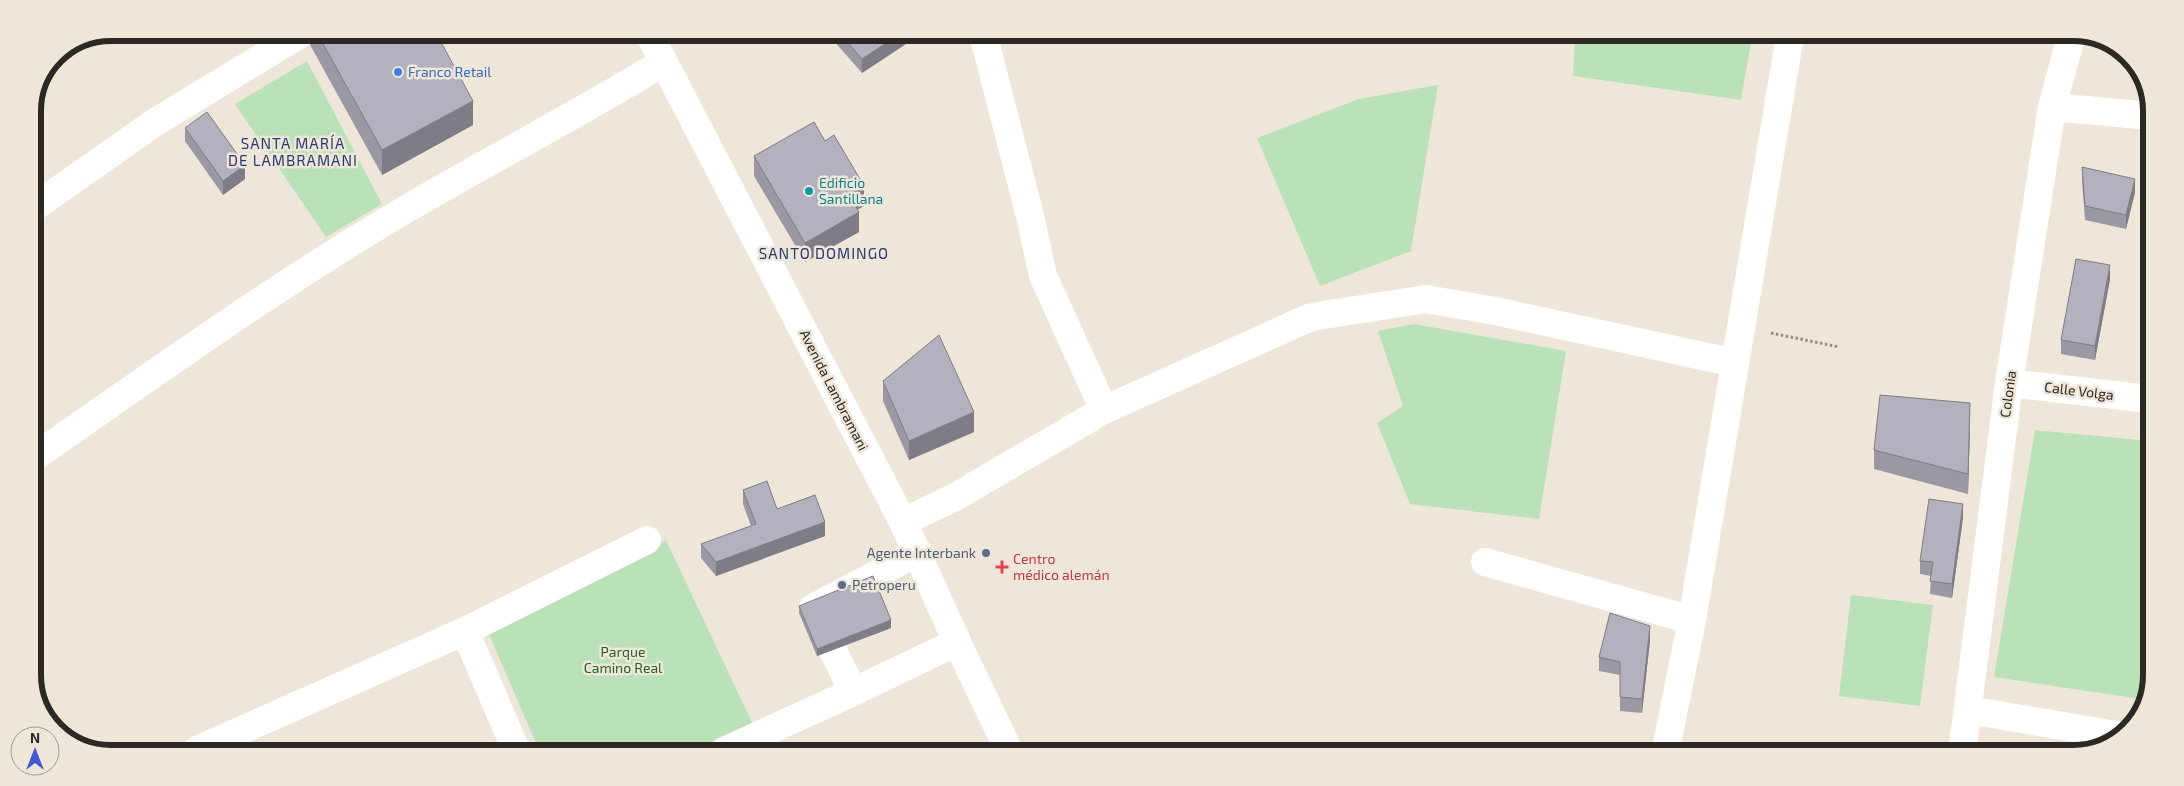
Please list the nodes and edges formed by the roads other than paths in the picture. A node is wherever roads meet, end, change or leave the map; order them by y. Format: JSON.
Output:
{"nodes":[{"id":1,"x":289,"y":41,"type":"edge"},
{"id":2,"x":653,"y":41,"type":"edge"},
{"id":3,"x":985,"y":41,"type":"edge"},
{"id":4,"x":1789,"y":41,"type":"edge"},
{"id":5,"x":2070,"y":41,"type":"edge"},
{"id":6,"x":664,"y":62,"type":"junction"},
{"id":7,"x":2052,"y":107,"type":"junction"},
{"id":8,"x":2143,"y":115,"type":"edge"},
{"id":9,"x":41,"y":202,"type":"edge"},
{"id":10,"x":1735,"y":363,"type":"junction"},
{"id":11,"x":2009,"y":383,"type":"junction"},
{"id":12,"x":2143,"y":398,"type":"edge"},
{"id":13,"x":1104,"y":410,"type":"junction"},
{"id":14,"x":41,"y":452,"type":"edge"},
{"id":15,"x":903,"y":522,"type":"junction"},
{"id":16,"x":647,"y":540,"type":"dead end"},
{"id":17,"x":918,"y":552,"type":"junction"},
{"id":18,"x":1485,"y":562,"type":"dead end"},
{"id":19,"x":1692,"y":620,"type":"junction"},
{"id":20,"x":465,"y":631,"type":"junction"},
{"id":21,"x":957,"y":642,"type":"junction"},
{"id":22,"x":853,"y":692,"type":"junction"},
{"id":23,"x":1968,"y":710,"type":"junction"},
{"id":24,"x":2109,"y":734,"type":"edge"},
{"id":25,"x":208,"y":745,"type":"edge"},
{"id":26,"x":514,"y":745,"type":"edge"},
{"id":27,"x":737,"y":745,"type":"edge"},
{"id":28,"x":1007,"y":745,"type":"edge"},
{"id":29,"x":1667,"y":745,"type":"edge"},
{"id":30,"x":1963,"y":745,"type":"edge"}],
"edges":[{"from":1,"to":9,"type":"street"},
{"from":2,"to":6,"type":"street","name":"Avenida Lambramani"},
{"from":3,"to":13,"type":"street"},
{"from":4,"to":10,"type":"street"},
{"from":5,"to":7,"type":"street","name":"Colonia"},
{"from":6,"to":14,"type":"street"},
{"from":6,"to":15,"type":"street","name":"Avenida Lambramani"},
{"from":7,"to":8,"type":"street"},
{"from":7,"to":11,"type":"street","name":"Colonia"},
{"from":10,"to":13,"type":"street"},
{"from":10,"to":19,"type":"street"},
{"from":11,"to":12,"type":"street","name":"Calle Volga"},
{"from":11,"to":23,"type":"street","name":"Colonia"},
{"from":13,"to":15,"type":"street"},
{"from":15,"to":17,"type":"street","name":"Avenida Lambramani"},
{"from":16,"to":20,"type":"street"},
{"from":17,"to":21,"type":"street","name":"Avenida Lambramani"},
{"from":17,"to":22,"type":"street"},
{"from":18,"to":19,"type":"street"},
{"from":19,"to":29,"type":"street"},
{"from":20,"to":25,"type":"street"},
{"from":20,"to":26,"type":"street"},
{"from":21,"to":22,"type":"street"},
{"from":21,"to":28,"type":"street","name":"Avenida Lambramani"},
{"from":22,"to":27,"type":"street"},
{"from":23,"to":24,"type":"street"},
{"from":23,"to":30,"type":"street","name":"Colonia"}]}
